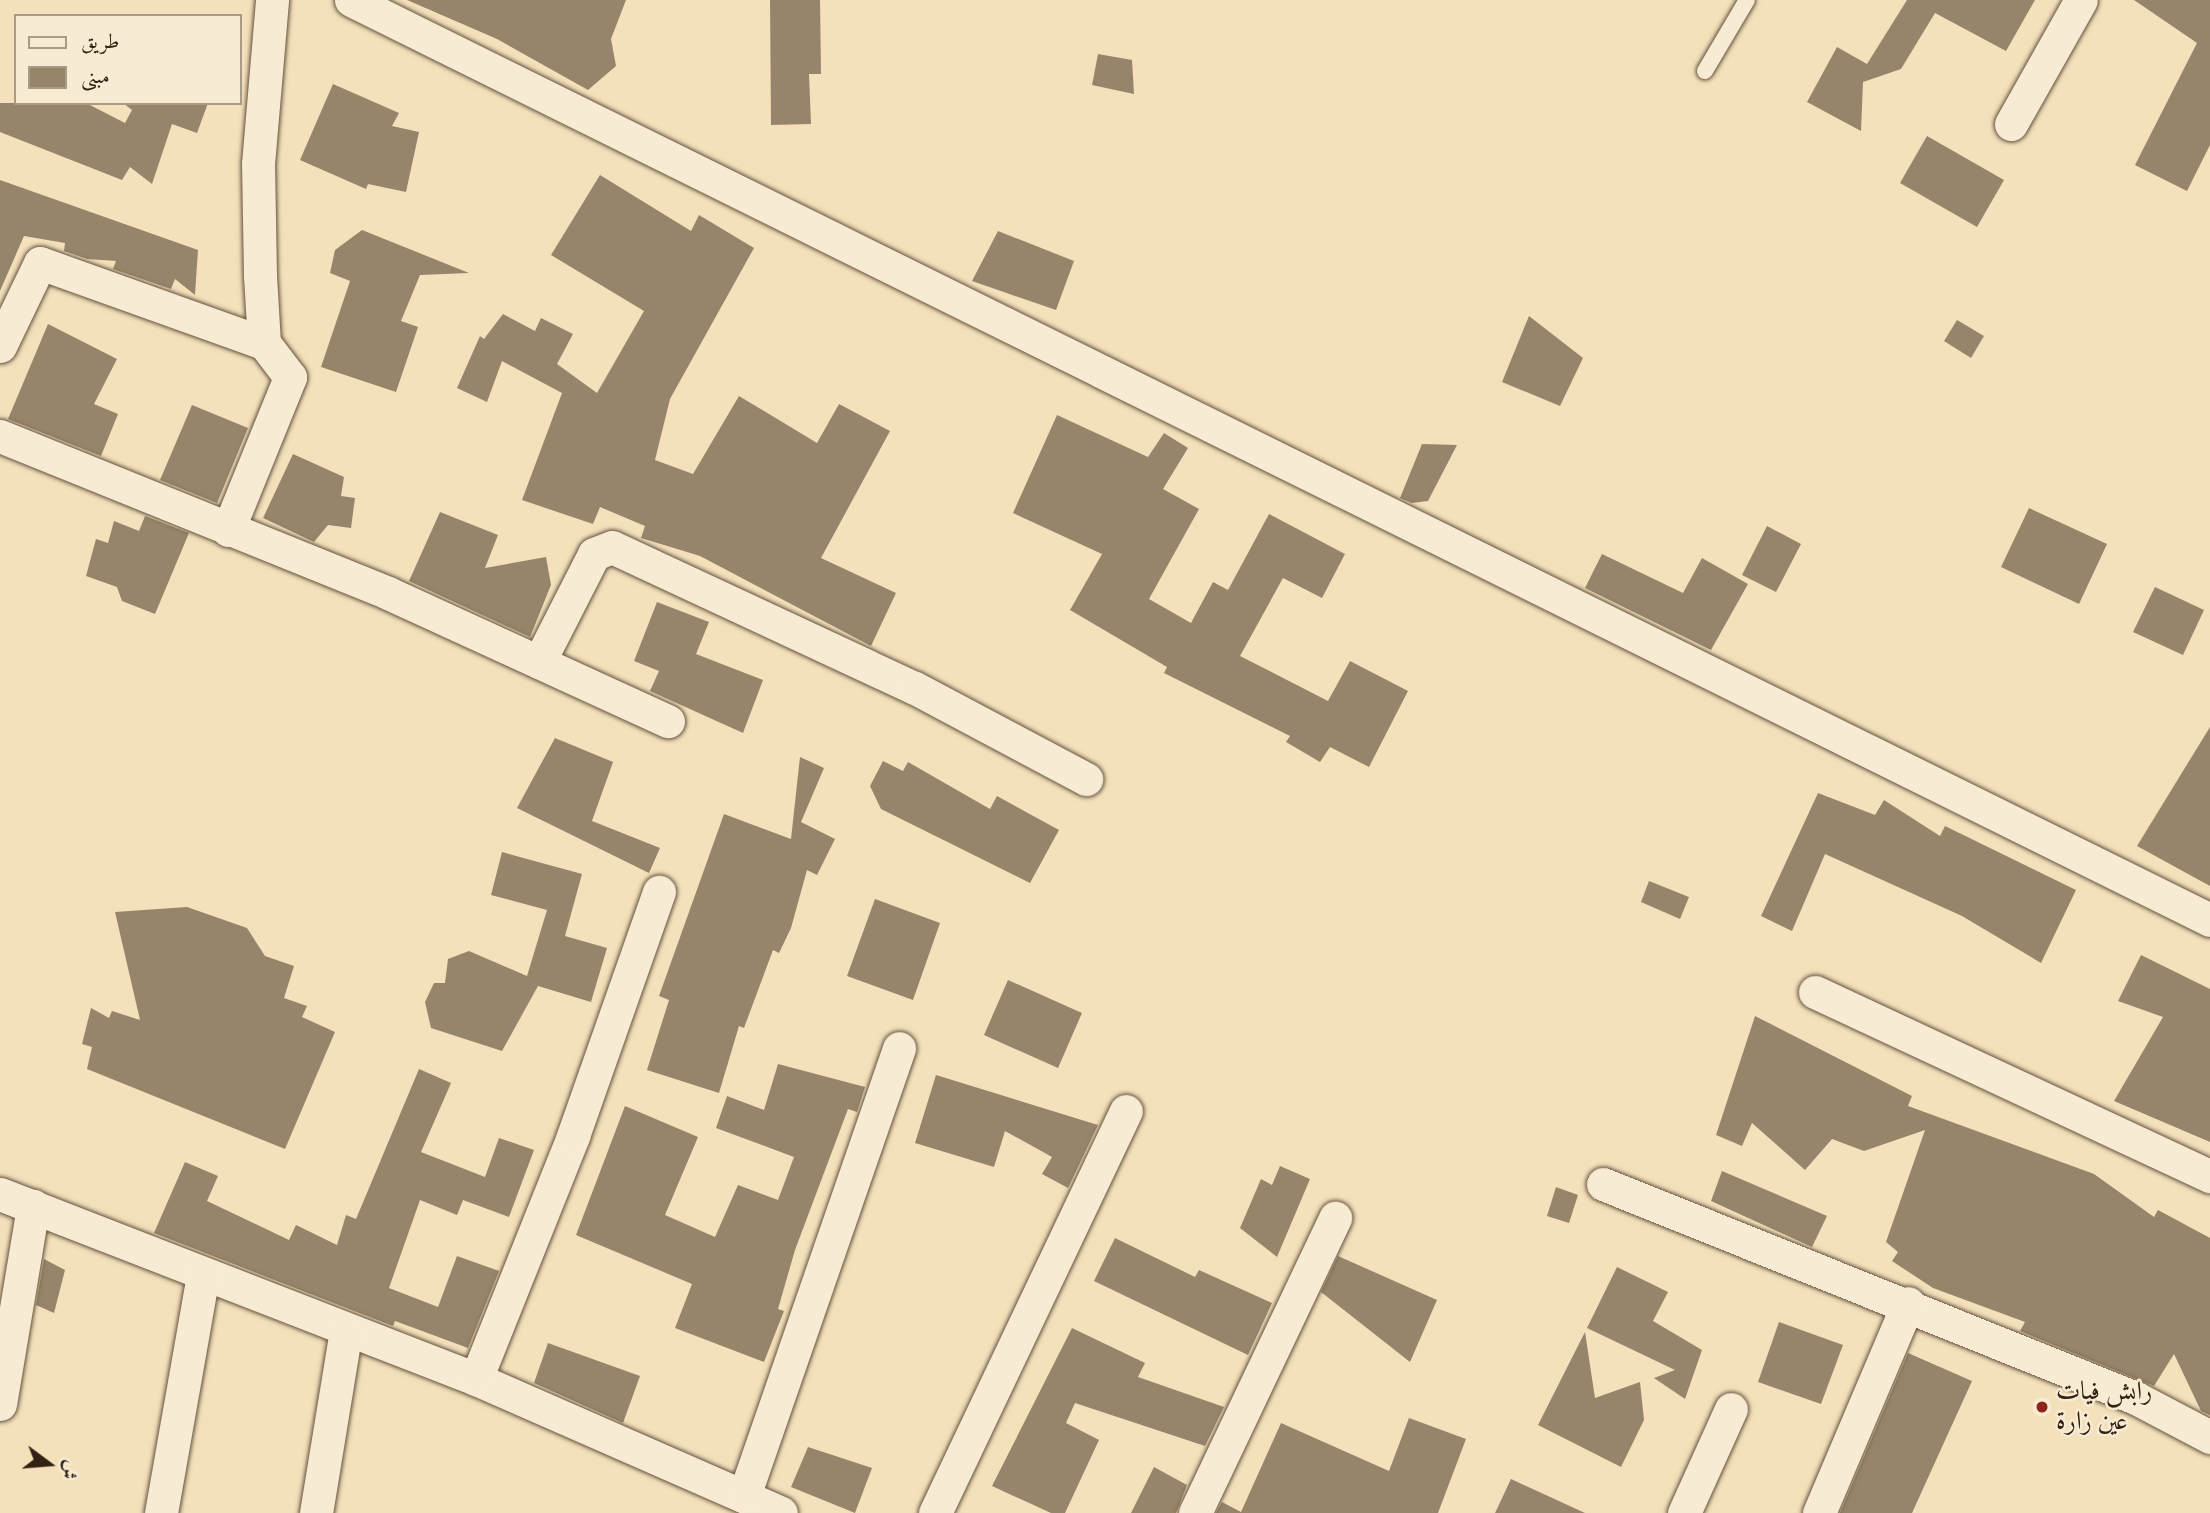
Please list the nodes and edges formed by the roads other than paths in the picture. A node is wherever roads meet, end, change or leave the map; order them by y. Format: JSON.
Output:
{"nodes":[{"id":1,"x":272,"y":0,"type":"edge"},
{"id":2,"x":351,"y":0,"type":"edge"},
{"id":3,"x":1747,"y":0,"type":"edge"},
{"id":4,"x":2081,"y":0,"type":"edge"},
{"id":5,"x":1705,"y":71,"type":"dead end"},
{"id":6,"x":2011,"y":124,"type":"dead end"},
{"id":7,"x":264,"y":343,"type":"junction"},
{"id":8,"x":0,"y":346,"type":"edge"},
{"id":9,"x":0,"y":436,"type":"edge"},
{"id":10,"x":228,"y":530,"type":"junction"},
{"id":11,"x":539,"y":662,"type":"junction"},
{"id":12,"x":668,"y":721,"type":"dead end"},
{"id":13,"x":1086,"y":779,"type":"dead end"},
{"id":14,"x":659,"y":892,"type":"dead end"},
{"id":15,"x":2210,"y":920,"type":"edge"},
{"id":16,"x":1815,"y":992,"type":"dead end"},
{"id":17,"x":899,"y":1048,"type":"dead end"},
{"id":18,"x":1126,"y":1111,"type":"dead end"},
{"id":19,"x":2210,"y":1175,"type":"edge"},
{"id":20,"x":1603,"y":1184,"type":"dead end"},
{"id":21,"x":0,"y":1194,"type":"edge"},
{"id":22,"x":33,"y":1206,"type":"junction"},
{"id":23,"x":1335,"y":1218,"type":"dead end"},
{"id":24,"x":203,"y":1275,"type":"junction"},
{"id":25,"x":1908,"y":1303,"type":"junction"},
{"id":26,"x":346,"y":1330,"type":"junction"},
{"id":27,"x":476,"y":1379,"type":"junction"},
{"id":28,"x":0,"y":1404,"type":"edge"},
{"id":29,"x":1731,"y":1409,"type":"dead end"},
{"id":30,"x":2210,"y":1437,"type":"edge"},
{"id":31,"x":744,"y":1496,"type":"junction"},
{"id":32,"x":161,"y":1513,"type":"edge"},
{"id":33,"x":316,"y":1513,"type":"edge"},
{"id":34,"x":781,"y":1513,"type":"edge"},
{"id":35,"x":935,"y":1513,"type":"edge"},
{"id":36,"x":1195,"y":1513,"type":"edge"},
{"id":37,"x":1684,"y":1513,"type":"edge"},
{"id":38,"x":1819,"y":1513,"type":"edge"}],
"edges":[{"from":1,"to":7,"type":"street"},
{"from":2,"to":15,"type":"street"},
{"from":3,"to":5,"type":"lane"},
{"from":4,"to":6,"type":"street"},
{"from":7,"to":8,"type":"street"},
{"from":7,"to":10,"type":"street"},
{"from":9,"to":10,"type":"street"},
{"from":10,"to":11,"type":"street"},
{"from":11,"to":12,"type":"street"},
{"from":11,"to":13,"type":"street"},
{"from":14,"to":27,"type":"street"},
{"from":16,"to":19,"type":"street"},
{"from":17,"to":31,"type":"street"},
{"from":18,"to":35,"type":"street"},
{"from":20,"to":25,"type":"street"},
{"from":21,"to":22,"type":"street"},
{"from":22,"to":24,"type":"street"},
{"from":22,"to":28,"type":"street"},
{"from":23,"to":36,"type":"street"},
{"from":24,"to":26,"type":"street"},
{"from":24,"to":32,"type":"street"},
{"from":25,"to":30,"type":"street"},
{"from":25,"to":38,"type":"street"},
{"from":26,"to":27,"type":"street"},
{"from":26,"to":33,"type":"street"},
{"from":27,"to":31,"type":"street"},
{"from":29,"to":37,"type":"street"},
{"from":31,"to":34,"type":"street"}]}
